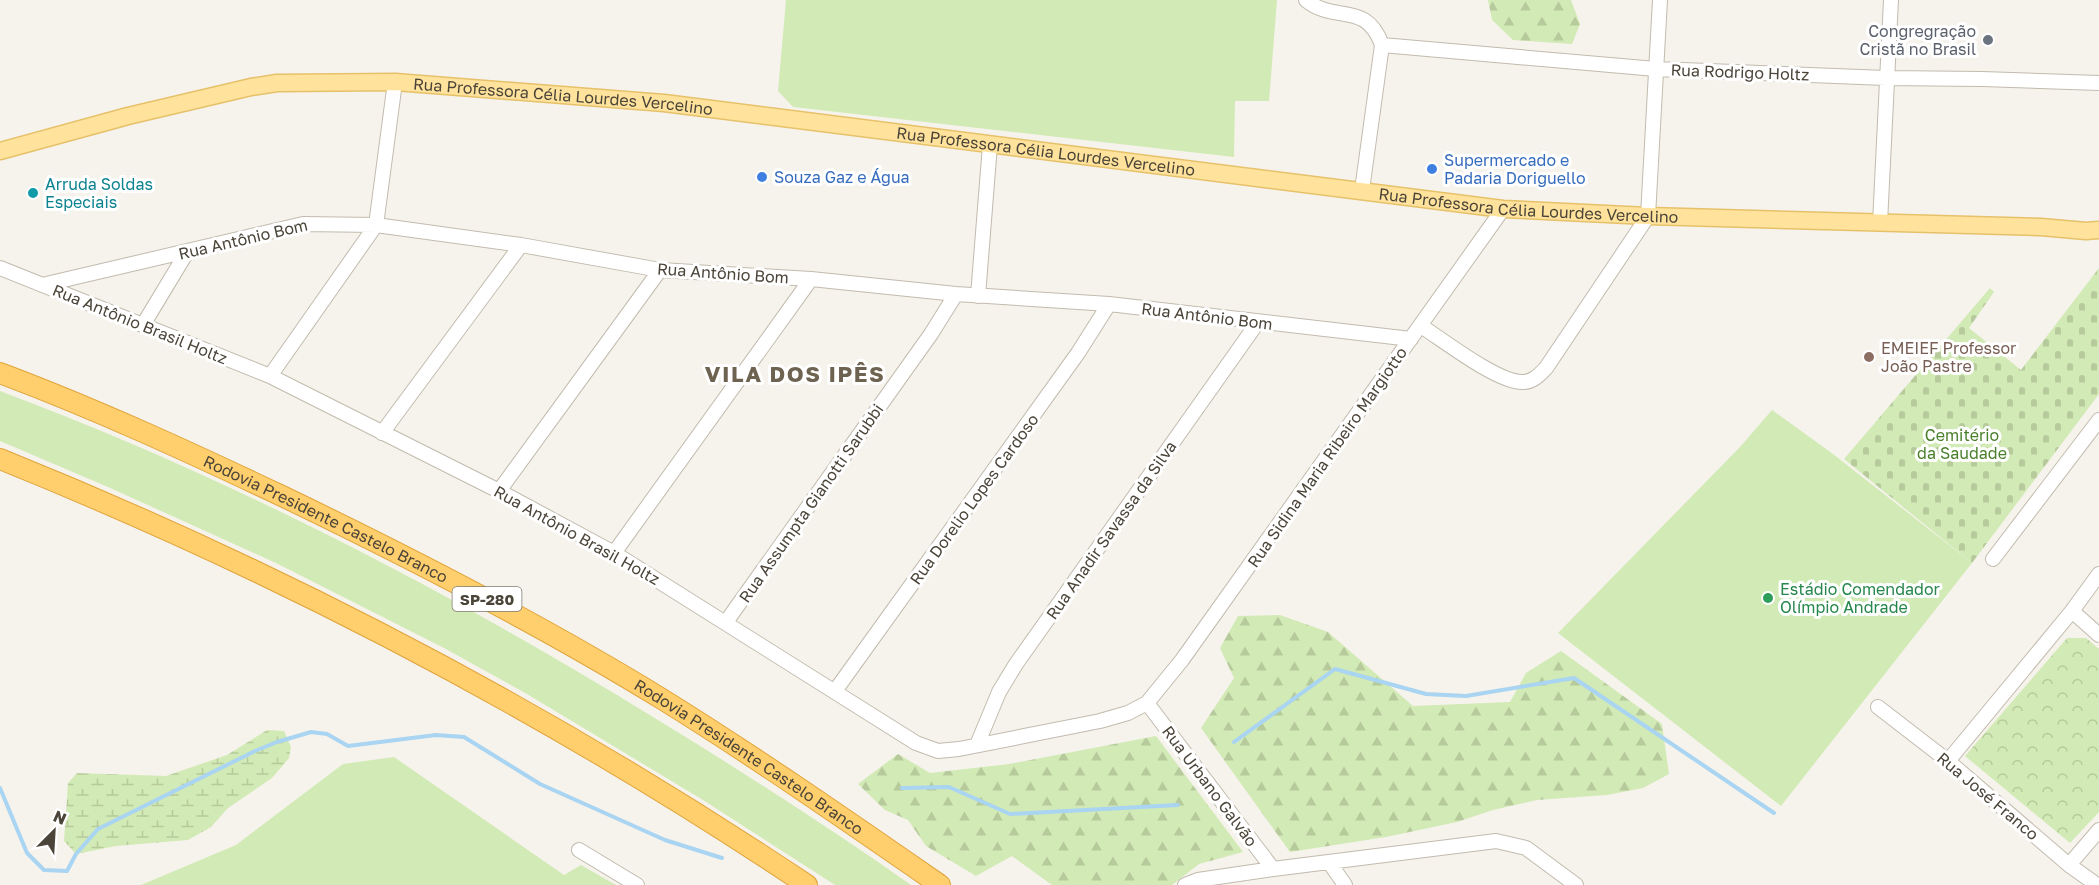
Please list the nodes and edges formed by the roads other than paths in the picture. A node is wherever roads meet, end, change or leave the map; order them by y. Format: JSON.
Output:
{"nodes":[{"id":1,"x":1306,"y":0,"type":"edge"},
{"id":2,"x":1660,"y":0,"type":"edge"},
{"id":3,"x":1891,"y":0,"type":"edge"},
{"id":4,"x":1382,"y":45,"type":"junction"},
{"id":5,"x":1656,"y":69,"type":"junction"},
{"id":6,"x":1886,"y":78,"type":"junction"},
{"id":7,"x":395,"y":82,"type":"junction"},
{"id":8,"x":2099,"y":83,"type":"edge"},
{"id":9,"x":990,"y":145,"type":"junction"},
{"id":10,"x":0,"y":151,"type":"edge"},
{"id":11,"x":1362,"y":190,"type":"junction"},
{"id":12,"x":1503,"y":208,"type":"junction"},
{"id":13,"x":1648,"y":216,"type":"junction"},
{"id":14,"x":1880,"y":223,"type":"junction"},
{"id":15,"x":376,"y":225,"type":"junction"},
{"id":16,"x":2099,"y":230,"type":"edge"},
{"id":17,"x":521,"y":245,"type":"junction"},
{"id":18,"x":187,"y":252,"type":"junction"},
{"id":19,"x":0,"y":268,"type":"edge"},
{"id":20,"x":660,"y":270,"type":"junction"},
{"id":21,"x":811,"y":279,"type":"junction"},
{"id":22,"x":42,"y":285,"type":"junction"},
{"id":23,"x":956,"y":294,"type":"junction"},
{"id":24,"x":978,"y":296,"type":"junction"},
{"id":25,"x":1109,"y":304,"type":"junction"},
{"id":26,"x":1258,"y":322,"type":"junction"},
{"id":27,"x":143,"y":324,"type":"junction"},
{"id":28,"x":1421,"y":326,"type":"junction"},
{"id":29,"x":1411,"y":339,"type":"junction"},
{"id":30,"x":0,"y":374,"type":"edge"},
{"id":31,"x":270,"y":376,"type":"junction"},
{"id":32,"x":2096,"y":429,"type":"edge"},
{"id":33,"x":382,"y":433,"type":"junction"},
{"id":34,"x":0,"y":459,"type":"edge"},
{"id":35,"x":499,"y":491,"type":"junction"},
{"id":36,"x":614,"y":553,"type":"junction"},
{"id":37,"x":1993,"y":559,"type":"dead end"},
{"id":38,"x":2099,"y":574,"type":"edge"},
{"id":39,"x":2072,"y":611,"type":"junction"},
{"id":40,"x":726,"y":622,"type":"junction"},
{"id":41,"x":2099,"y":635,"type":"edge"},
{"id":42,"x":835,"y":691,"type":"junction"},
{"id":43,"x":1147,"y":703,"type":"junction"},
{"id":44,"x":1878,"y":707,"type":"dead end"},
{"id":45,"x":977,"y":745,"type":"junction"},
{"id":46,"x":1948,"y":761,"type":"junction"},
{"id":47,"x":2099,"y":830,"type":"edge"},
{"id":48,"x":579,"y":850,"type":"dead end"},
{"id":49,"x":1329,"y":862,"type":"junction"},
{"id":50,"x":2069,"y":865,"type":"junction"},
{"id":51,"x":1273,"y":869,"type":"junction"},
{"id":52,"x":637,"y":885,"type":"edge"},
{"id":53,"x":807,"y":885,"type":"edge"},
{"id":54,"x":940,"y":885,"type":"edge"},
{"id":55,"x":1185,"y":885,"type":"edge"},
{"id":56,"x":1345,"y":885,"type":"edge"},
{"id":57,"x":1576,"y":885,"type":"edge"},
{"id":58,"x":2097,"y":885,"type":"edge"}],
"edges":[{"from":1,"to":4,"type":"street"},
{"from":2,"to":5,"type":"street"},
{"from":3,"to":6,"type":"street"},
{"from":4,"to":5,"type":"street","name":"Rua Rodrigo Holtz"},
{"from":4,"to":11,"type":"street"},
{"from":5,"to":6,"type":"street","name":"Rua Rodrigo Holtz"},
{"from":5,"to":13,"type":"street"},
{"from":6,"to":8,"type":"street","name":"Rua Rodrigo Holtz"},
{"from":6,"to":14,"type":"street"},
{"from":7,"to":9,"type":"main road","name":"Rua Professora Célia Lourdes Vercelino"},
{"from":7,"to":10,"type":"main road","name":"Rua Professora Célia Lourdes Vercelino"},
{"from":7,"to":15,"type":"street"},
{"from":9,"to":11,"type":"main road","name":"Rua Professora Célia Lourdes Vercelino"},
{"from":9,"to":24,"type":"street"},
{"from":11,"to":12,"type":"main road","name":"Rua Professora Célia Lourdes Vercelino"},
{"from":12,"to":13,"type":"main road","name":"Rua Professora Célia Lourdes Vercelino"},
{"from":12,"to":28,"type":"street","name":"Rua Sidina Maria Ribeiro Margiotto"},
{"from":13,"to":14,"type":"main road","name":"Rua Professora Célia Lourdes Vercelino"},
{"from":13,"to":28,"type":"street"},
{"from":14,"to":16,"type":"main road","name":"Rua Professora Célia Lourdes Vercelino"},
{"from":15,"to":17,"type":"street","name":"Rua Antônio Bom"},
{"from":15,"to":18,"type":"street","name":"Rua Antônio Bom"},
{"from":15,"to":31,"type":"street"},
{"from":17,"to":20,"type":"street","name":"Rua Antônio Bom"},
{"from":17,"to":33,"type":"street"},
{"from":18,"to":22,"type":"street","name":"Rua Antônio Bom"},
{"from":18,"to":27,"type":"street"},
{"from":19,"to":22,"type":"street","name":"Rua Antônio Brasil Holtz"},
{"from":20,"to":21,"type":"street","name":"Rua Antônio Bom"},
{"from":20,"to":35,"type":"street"},
{"from":21,"to":23,"type":"street","name":"Rua Antônio Bom"},
{"from":21,"to":36,"type":"street"},
{"from":22,"to":27,"type":"street","name":"Rua Antônio Brasil Holtz"},
{"from":23,"to":24,"type":"street","name":"Rua Antônio Bom"},
{"from":23,"to":40,"type":"street","name":"Rua Assumpta Gianotti Sarubbi"},
{"from":24,"to":25,"type":"street","name":"Rua Antônio Bom"},
{"from":25,"to":26,"type":"street","name":"Rua Antônio Bom"},
{"from":25,"to":42,"type":"street","name":"Rua Dorelio Lopes Cardoso"},
{"from":26,"to":29,"type":"street","name":"Rua Antônio Bom"},
{"from":26,"to":45,"type":"street","name":"Rua Anadir Savassa da Silva"},
{"from":27,"to":31,"type":"street","name":"Rua Antônio Brasil Holtz"},
{"from":28,"to":29,"type":"street","name":"Rua Sidina Maria Ribeiro Margiotto"},
{"from":29,"to":43,"type":"street","name":"Rua Sidina Maria Ribeiro Margiotto"},
{"from":30,"to":54,"type":"highway","name":"Rodovia Presidente Castelo Branco","number":"SP-280"},
{"from":31,"to":33,"type":"street","name":"Rua Antônio Brasil Holtz"},
{"from":32,"to":37,"type":"street"},
{"from":33,"to":35,"type":"street","name":"Rua Antônio Brasil Holtz"},
{"from":34,"to":53,"type":"highway"},
{"from":35,"to":36,"type":"street","name":"Rua Antônio Brasil Holtz"},
{"from":36,"to":40,"type":"street","name":"Rua Antônio Brasil Holtz"},
{"from":38,"to":39,"type":"street"},
{"from":39,"to":41,"type":"street"},
{"from":39,"to":46,"type":"street"},
{"from":40,"to":42,"type":"street","name":"Rua Antônio Brasil Holtz"},
{"from":42,"to":45,"type":"street","name":"Rua Antônio Brasil Holtz"},
{"from":43,"to":45,"type":"street","name":"Rua Antônio Brasil Holtz"},
{"from":43,"to":51,"type":"street","name":"Rua Urbano Galvão"},
{"from":44,"to":46,"type":"street","name":"Rua José Franco"},
{"from":46,"to":50,"type":"street","name":"Rua José Franco"},
{"from":47,"to":50,"type":"street"},
{"from":48,"to":52,"type":"street"},
{"from":49,"to":51,"type":"street"},
{"from":49,"to":56,"type":"street"},
{"from":49,"to":57,"type":"street"},
{"from":50,"to":58,"type":"street","name":"Rua José Franco"},
{"from":51,"to":55,"type":"street"}]}
